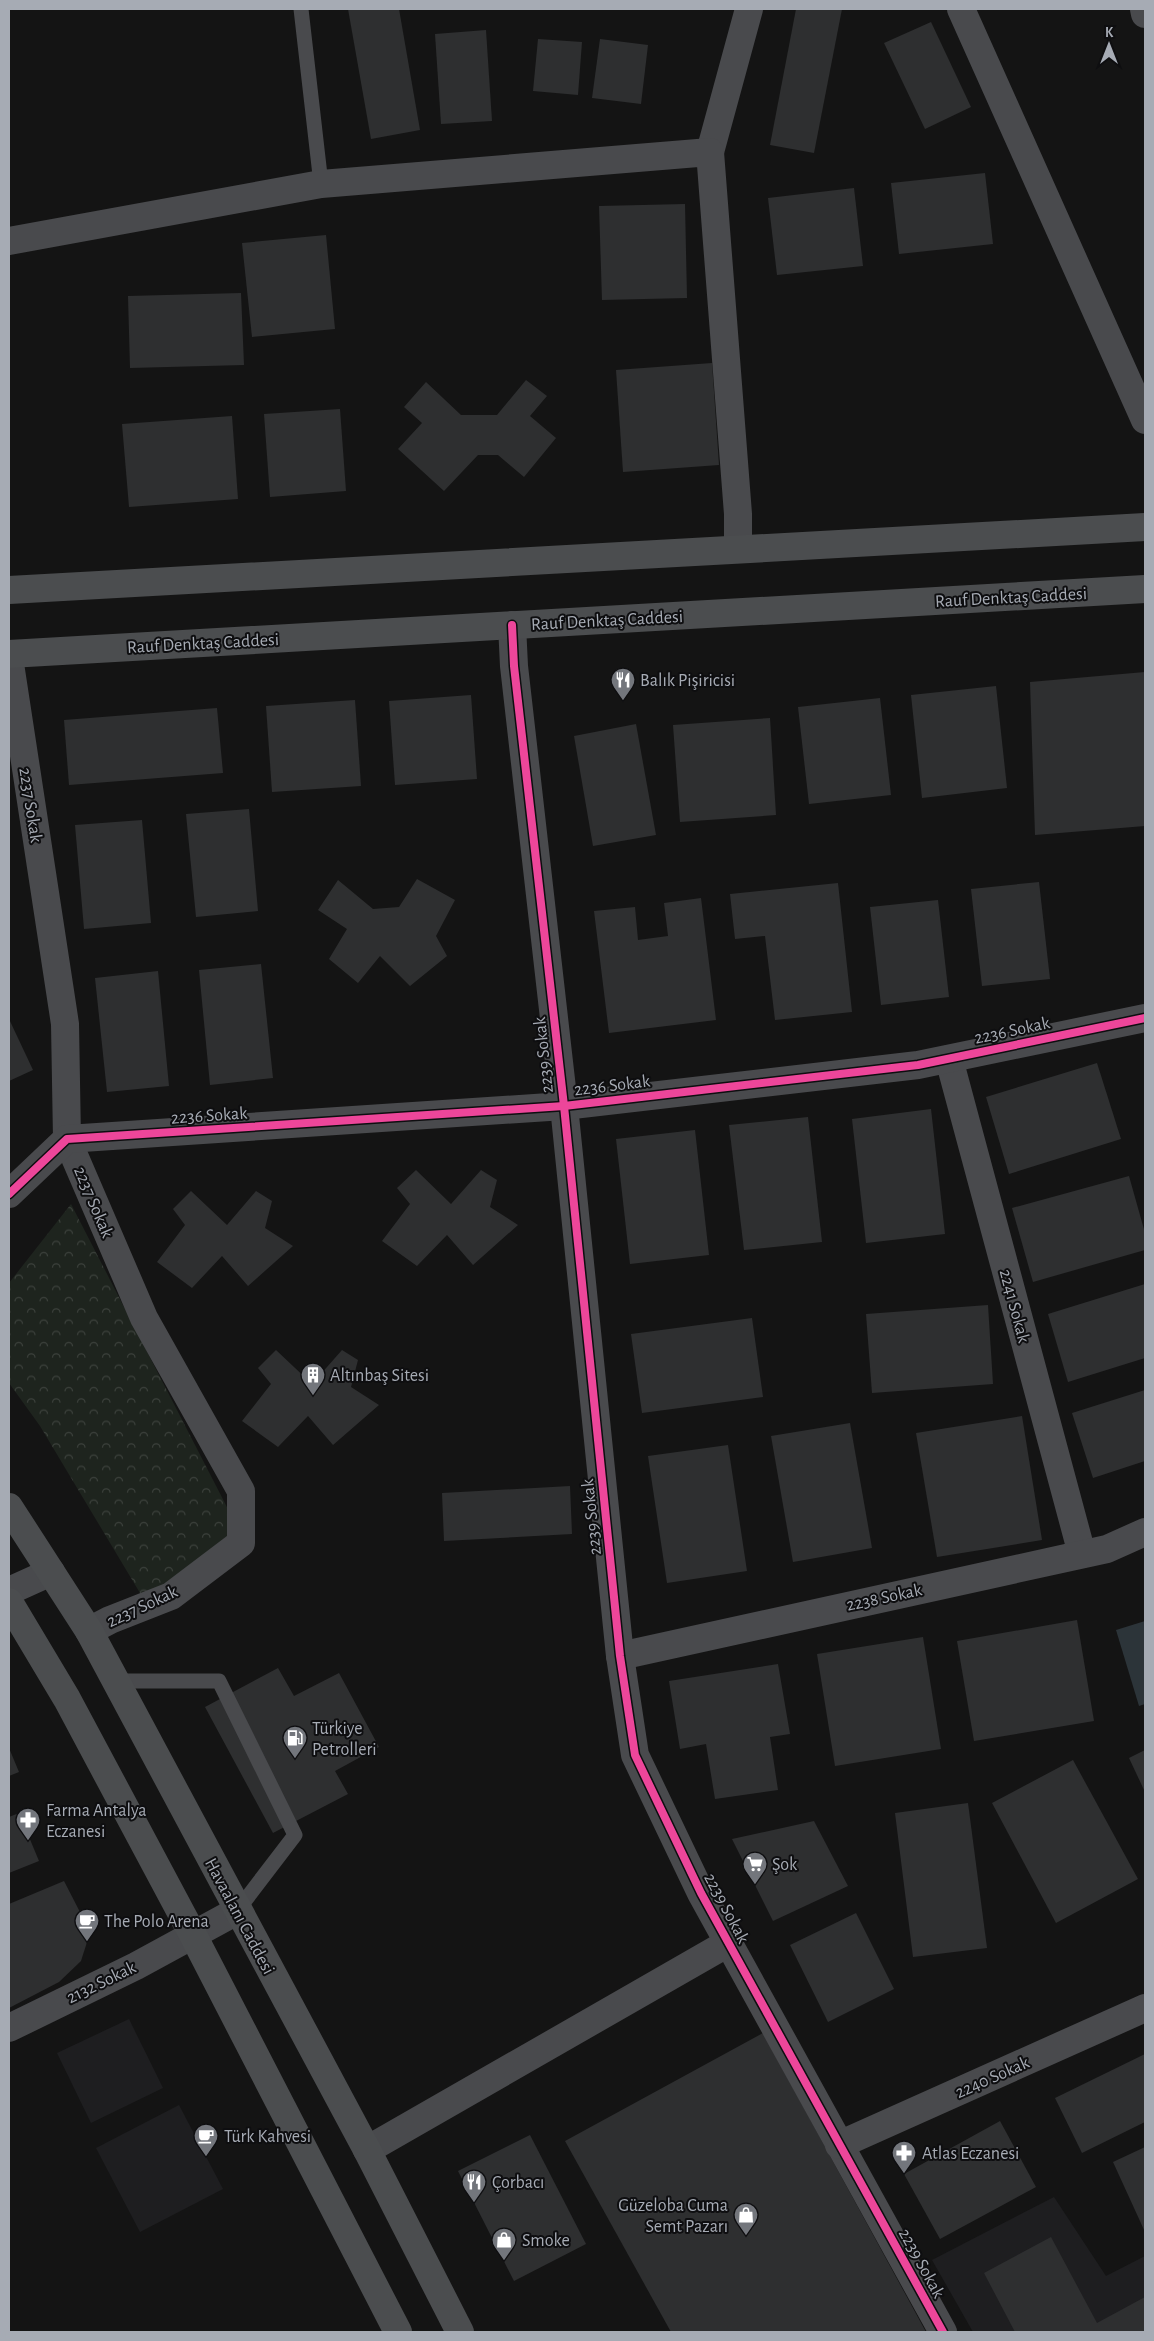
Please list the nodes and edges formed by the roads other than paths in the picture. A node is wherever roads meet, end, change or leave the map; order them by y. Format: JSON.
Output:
{"nodes":[{"id":1,"x":301,"y":9,"type":"edge"},
{"id":2,"x":749,"y":9,"type":"edge"},
{"id":3,"x":961,"y":9,"type":"edge"},
{"id":4,"x":1144,"y":9,"type":"edge"},
{"id":5,"x":1145,"y":14,"type":"edge"},
{"id":6,"x":710,"y":152,"type":"junction"},
{"id":7,"x":320,"y":184,"type":"junction"},
{"id":8,"x":9,"y":241,"type":"edge"},
{"id":9,"x":1145,"y":420,"type":"edge"},
{"id":10,"x":1145,"y":527,"type":"edge"},
{"id":11,"x":738,"y":549,"type":"junction"},
{"id":12,"x":9,"y":585,"type":"edge"},
{"id":13,"x":1145,"y":589,"type":"edge"},
{"id":14,"x":512,"y":625,"type":"junction"},
{"id":15,"x":9,"y":656,"type":"edge"},
{"id":16,"x":1145,"y":1018,"type":"edge"},
{"id":17,"x":949,"y":1059,"type":"junction"},
{"id":18,"x":564,"y":1106,"type":"junction"},
{"id":19,"x":67,"y":1139,"type":"junction"},
{"id":20,"x":9,"y":1194,"type":"edge"},
{"id":21,"x":9,"y":1507,"type":"edge"},
{"id":22,"x":1145,"y":1532,"type":"edge"},
{"id":23,"x":1082,"y":1554,"type":"junction"},
{"id":24,"x":51,"y":1572,"type":"junction"},
{"id":25,"x":9,"y":1591,"type":"edge"},
{"id":26,"x":9,"y":1602,"type":"edge"},
{"id":27,"x":89,"y":1631,"type":"junction"},
{"id":28,"x":620,"y":1656,"type":"junction"},
{"id":29,"x":114,"y":1681,"type":"junction"},
{"id":30,"x":237,"y":1910,"type":"junction"},
{"id":31,"x":193,"y":1935,"type":"junction"},
{"id":32,"x":728,"y":1943,"type":"junction"},
{"id":33,"x":1145,"y":2008,"type":"edge"},
{"id":34,"x":9,"y":2028,"type":"edge"},
{"id":35,"x":839,"y":2145,"type":"junction"},
{"id":36,"x":367,"y":2150,"type":"junction"},
{"id":37,"x":396,"y":2330,"type":"edge"},
{"id":38,"x":460,"y":2332,"type":"edge"},
{"id":39,"x":943,"y":2332,"type":"edge"}],
"edges":[{"from":1,"to":7,"type":"lane"},
{"from":2,"to":6,"type":"street"},
{"from":3,"to":9,"type":"street"},
{"from":4,"to":5,"type":"street"},
{"from":6,"to":7,"type":"street"},
{"from":6,"to":11,"type":"street"},
{"from":7,"to":8,"type":"street"},
{"from":10,"to":11,"type":"main road"},
{"from":11,"to":12,"type":"main road"},
{"from":13,"to":14,"type":"main road","name":"Rauf Denktaş Caddesi"},
{"from":14,"to":15,"type":"main road","name":"Rauf Denktaş Caddesi"},
{"from":14,"to":18,"type":"street","name":"2239 Sokak"},
{"from":15,"to":19,"type":"street","name":"2237 Sokak"},
{"from":16,"to":17,"type":"street","name":"2236 Sokak"},
{"from":17,"to":18,"type":"street","name":"2236 Sokak"},
{"from":17,"to":23,"type":"street","name":"2241 Sokak"},
{"from":18,"to":19,"type":"street","name":"2236 Sokak"},
{"from":18,"to":28,"type":"street","name":"2239 Sokak"},
{"from":19,"to":20,"type":"street"},
{"from":19,"to":27,"type":"street","name":"2237 Sokak"},
{"from":21,"to":24,"type":"main road","name":"Havaalanı Caddesi"},
{"from":22,"to":23,"type":"street","name":"2238 Sokak"},
{"from":23,"to":28,"type":"street","name":"2238 Sokak"},
{"from":24,"to":25,"type":"street"},
{"from":24,"to":27,"type":"main road","name":"Havaalanı Caddesi"},
{"from":26,"to":31,"type":"main road"},
{"from":27,"to":29,"type":"main road","name":"Havaalanı Caddesi"},
{"from":28,"to":32,"type":"street","name":"2239 Sokak"},
{"from":29,"to":30,"type":"main road","name":"Havaalanı Caddesi"},
{"from":29,"to":30,"type":"lane"},
{"from":30,"to":31,"type":"street","name":"2132 Sokak"},
{"from":30,"to":36,"type":"main road","name":"Havaalanı Caddesi"},
{"from":31,"to":34,"type":"street","name":"2132 Sokak"},
{"from":31,"to":37,"type":"main road"},
{"from":32,"to":35,"type":"street","name":"2239 Sokak"},
{"from":32,"to":36,"type":"street"},
{"from":33,"to":35,"type":"street","name":"2240 Sokak"},
{"from":35,"to":39,"type":"street","name":"2239 Sokak"},
{"from":36,"to":38,"type":"main road","name":"Havaalanı Caddesi"}]}
